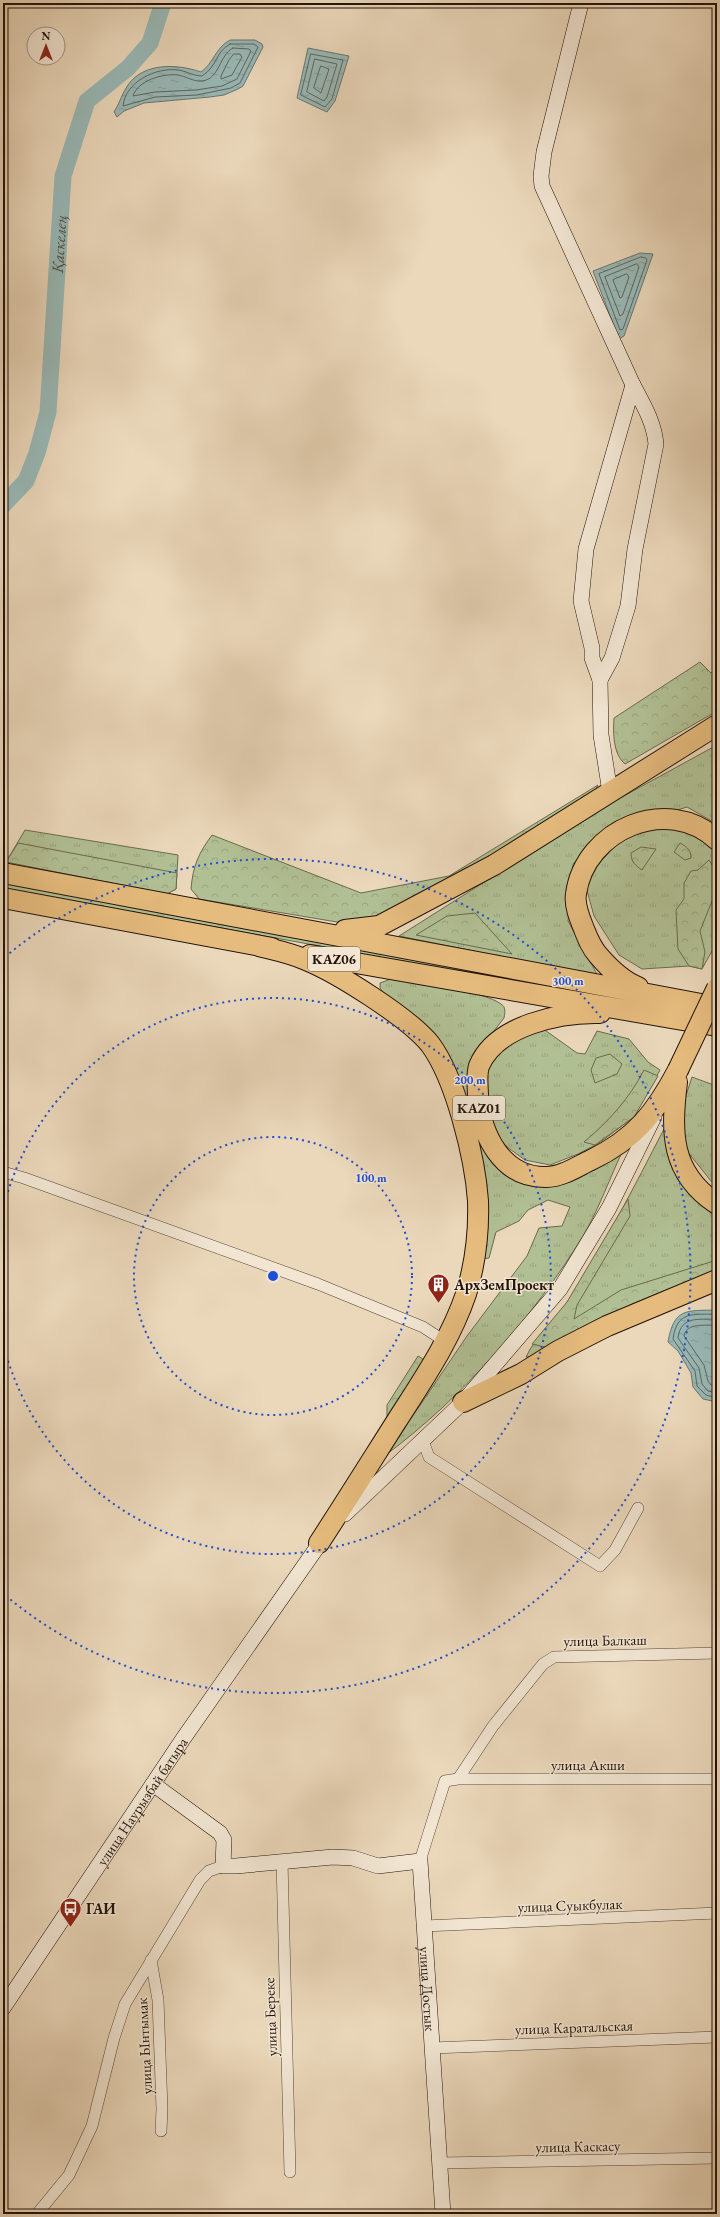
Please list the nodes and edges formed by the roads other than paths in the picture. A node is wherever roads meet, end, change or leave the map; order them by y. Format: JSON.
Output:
{"nodes":[{"id":1,"x":582,"y":3,"type":"edge"},
{"id":2,"x":633,"y":385,"type":"junction"},
{"id":3,"x":600,"y":680,"type":"junction"},
{"id":4,"x":717,"y":725,"type":"edge"},
{"id":5,"x":610,"y":792,"type":"junction"},
{"id":6,"x":717,"y":840,"type":"edge"},
{"id":7,"x":3,"y":873,"type":"edge"},
{"id":8,"x":3,"y":898,"type":"edge"},
{"id":9,"x":325,"y":932,"type":"junction"},
{"id":10,"x":259,"y":946,"type":"junction"},
{"id":11,"x":717,"y":988,"type":"edge"},
{"id":12,"x":668,"y":1007,"type":"junction"},
{"id":13,"x":717,"y":1007,"type":"edge"},
{"id":14,"x":717,"y":1026,"type":"edge"},
{"id":15,"x":678,"y":1070,"type":"junction"},
{"id":16,"x":662,"y":1101,"type":"junction"},
{"id":17,"x":5,"y":1172,"type":"edge"},
{"id":18,"x":717,"y":1204,"type":"edge"},
{"id":19,"x":717,"y":1280,"type":"edge"},
{"id":20,"x":446,"y":1342,"type":"junction"},
{"id":21,"x":463,"y":1402,"type":"junction"},
{"id":22,"x":423,"y":1441,"type":"junction"},
{"id":23,"x":638,"y":1508,"type":"dead end"},
{"id":24,"x":319,"y":1543,"type":"junction"},
{"id":25,"x":717,"y":1653,"type":"edge"},
{"id":26,"x":458,"y":1779,"type":"junction"},
{"id":27,"x":717,"y":1779,"type":"edge"},
{"id":28,"x":153,"y":1784,"type":"junction"},
{"id":29,"x":282,"y":1861,"type":"junction"},
{"id":30,"x":420,"y":1862,"type":"junction"},
{"id":31,"x":223,"y":1866,"type":"junction"},
{"id":32,"x":717,"y":1913,"type":"edge"},
{"id":33,"x":424,"y":1926,"type":"junction"},
{"id":34,"x":151,"y":1960,"type":"junction"},
{"id":35,"x":3,"y":2008,"type":"edge"},
{"id":36,"x":717,"y":2037,"type":"edge"},
{"id":37,"x":432,"y":2048,"type":"junction"},
{"id":38,"x":161,"y":2131,"type":"dead end"},
{"id":39,"x":717,"y":2158,"type":"edge"},
{"id":40,"x":440,"y":2163,"type":"junction"},
{"id":41,"x":290,"y":2172,"type":"dead end"},
{"id":42,"x":37,"y":2214,"type":"edge"},
{"id":43,"x":443,"y":2214,"type":"edge"}],
"edges":[{"from":1,"to":2,"type":"street"},
{"from":2,"to":3,"type":"street"},
{"from":2,"to":3,"type":"street"},
{"from":3,"to":5,"type":"street"},
{"from":4,"to":5,"type":"highway"},
{"from":5,"to":9,"type":"highway"},
{"from":6,"to":12,"type":"highway"},
{"from":7,"to":9,"type":"highway","number":"KАZ06"},
{"from":8,"to":10,"type":"highway","number":"KАZ06"},
{"from":9,"to":12,"type":"highway","number":"KАZ06"},
{"from":10,"to":12,"type":"highway","number":"KАZ06"},
{"from":10,"to":20,"type":"highway"},
{"from":11,"to":15,"type":"highway","number":"KАZ01","bridge":true},
{"from":12,"to":13,"type":"highway","number":"KАZ06"},
{"from":12,"to":14,"type":"highway","number":"KАZ06"},
{"from":12,"to":16,"type":"highway","number":"KАZ01"},
{"from":15,"to":16,"type":"highway","number":"KАZ01"},
{"from":15,"to":18,"type":"highway"},
{"from":16,"to":21,"type":"street","name":"улица Наурызбай батыра"},
{"from":17,"to":20,"type":"street"},
{"from":19,"to":21,"type":"highway"},
{"from":20,"to":24,"type":"highway"},
{"from":21,"to":22,"type":"street","name":"улица Наурызбай батыра"},
{"from":22,"to":23,"type":"street"},
{"from":22,"to":24,"type":"street","name":"улица Наурызбай батыра"},
{"from":24,"to":28,"type":"street","name":"улица Наурызбай батыра"},
{"from":25,"to":26,"type":"street","name":"улица Балкаш"},
{"from":26,"to":27,"type":"street","name":"улица Акши"},
{"from":26,"to":30,"type":"street","name":"улица Достык"},
{"from":28,"to":31,"type":"street"},
{"from":28,"to":35,"type":"street","name":"улица Наурызбай батыра"},
{"from":29,"to":30,"type":"street"},
{"from":29,"to":31,"type":"street"},
{"from":29,"to":41,"type":"street","name":"улица Береке"},
{"from":30,"to":33,"type":"street","name":"улица Достык"},
{"from":31,"to":34,"type":"street"},
{"from":32,"to":33,"type":"street","name":"улица Суыкбулак"},
{"from":33,"to":37,"type":"street","name":"улица Достык"},
{"from":34,"to":38,"type":"street","name":"улица Ынтымак"},
{"from":34,"to":42,"type":"street"},
{"from":36,"to":37,"type":"street","name":"улица Каратальская"},
{"from":37,"to":40,"type":"street","name":"улица Достык"},
{"from":39,"to":40,"type":"street","name":"улица Каскасу"},
{"from":40,"to":43,"type":"street","name":"улица Достык"}]}
